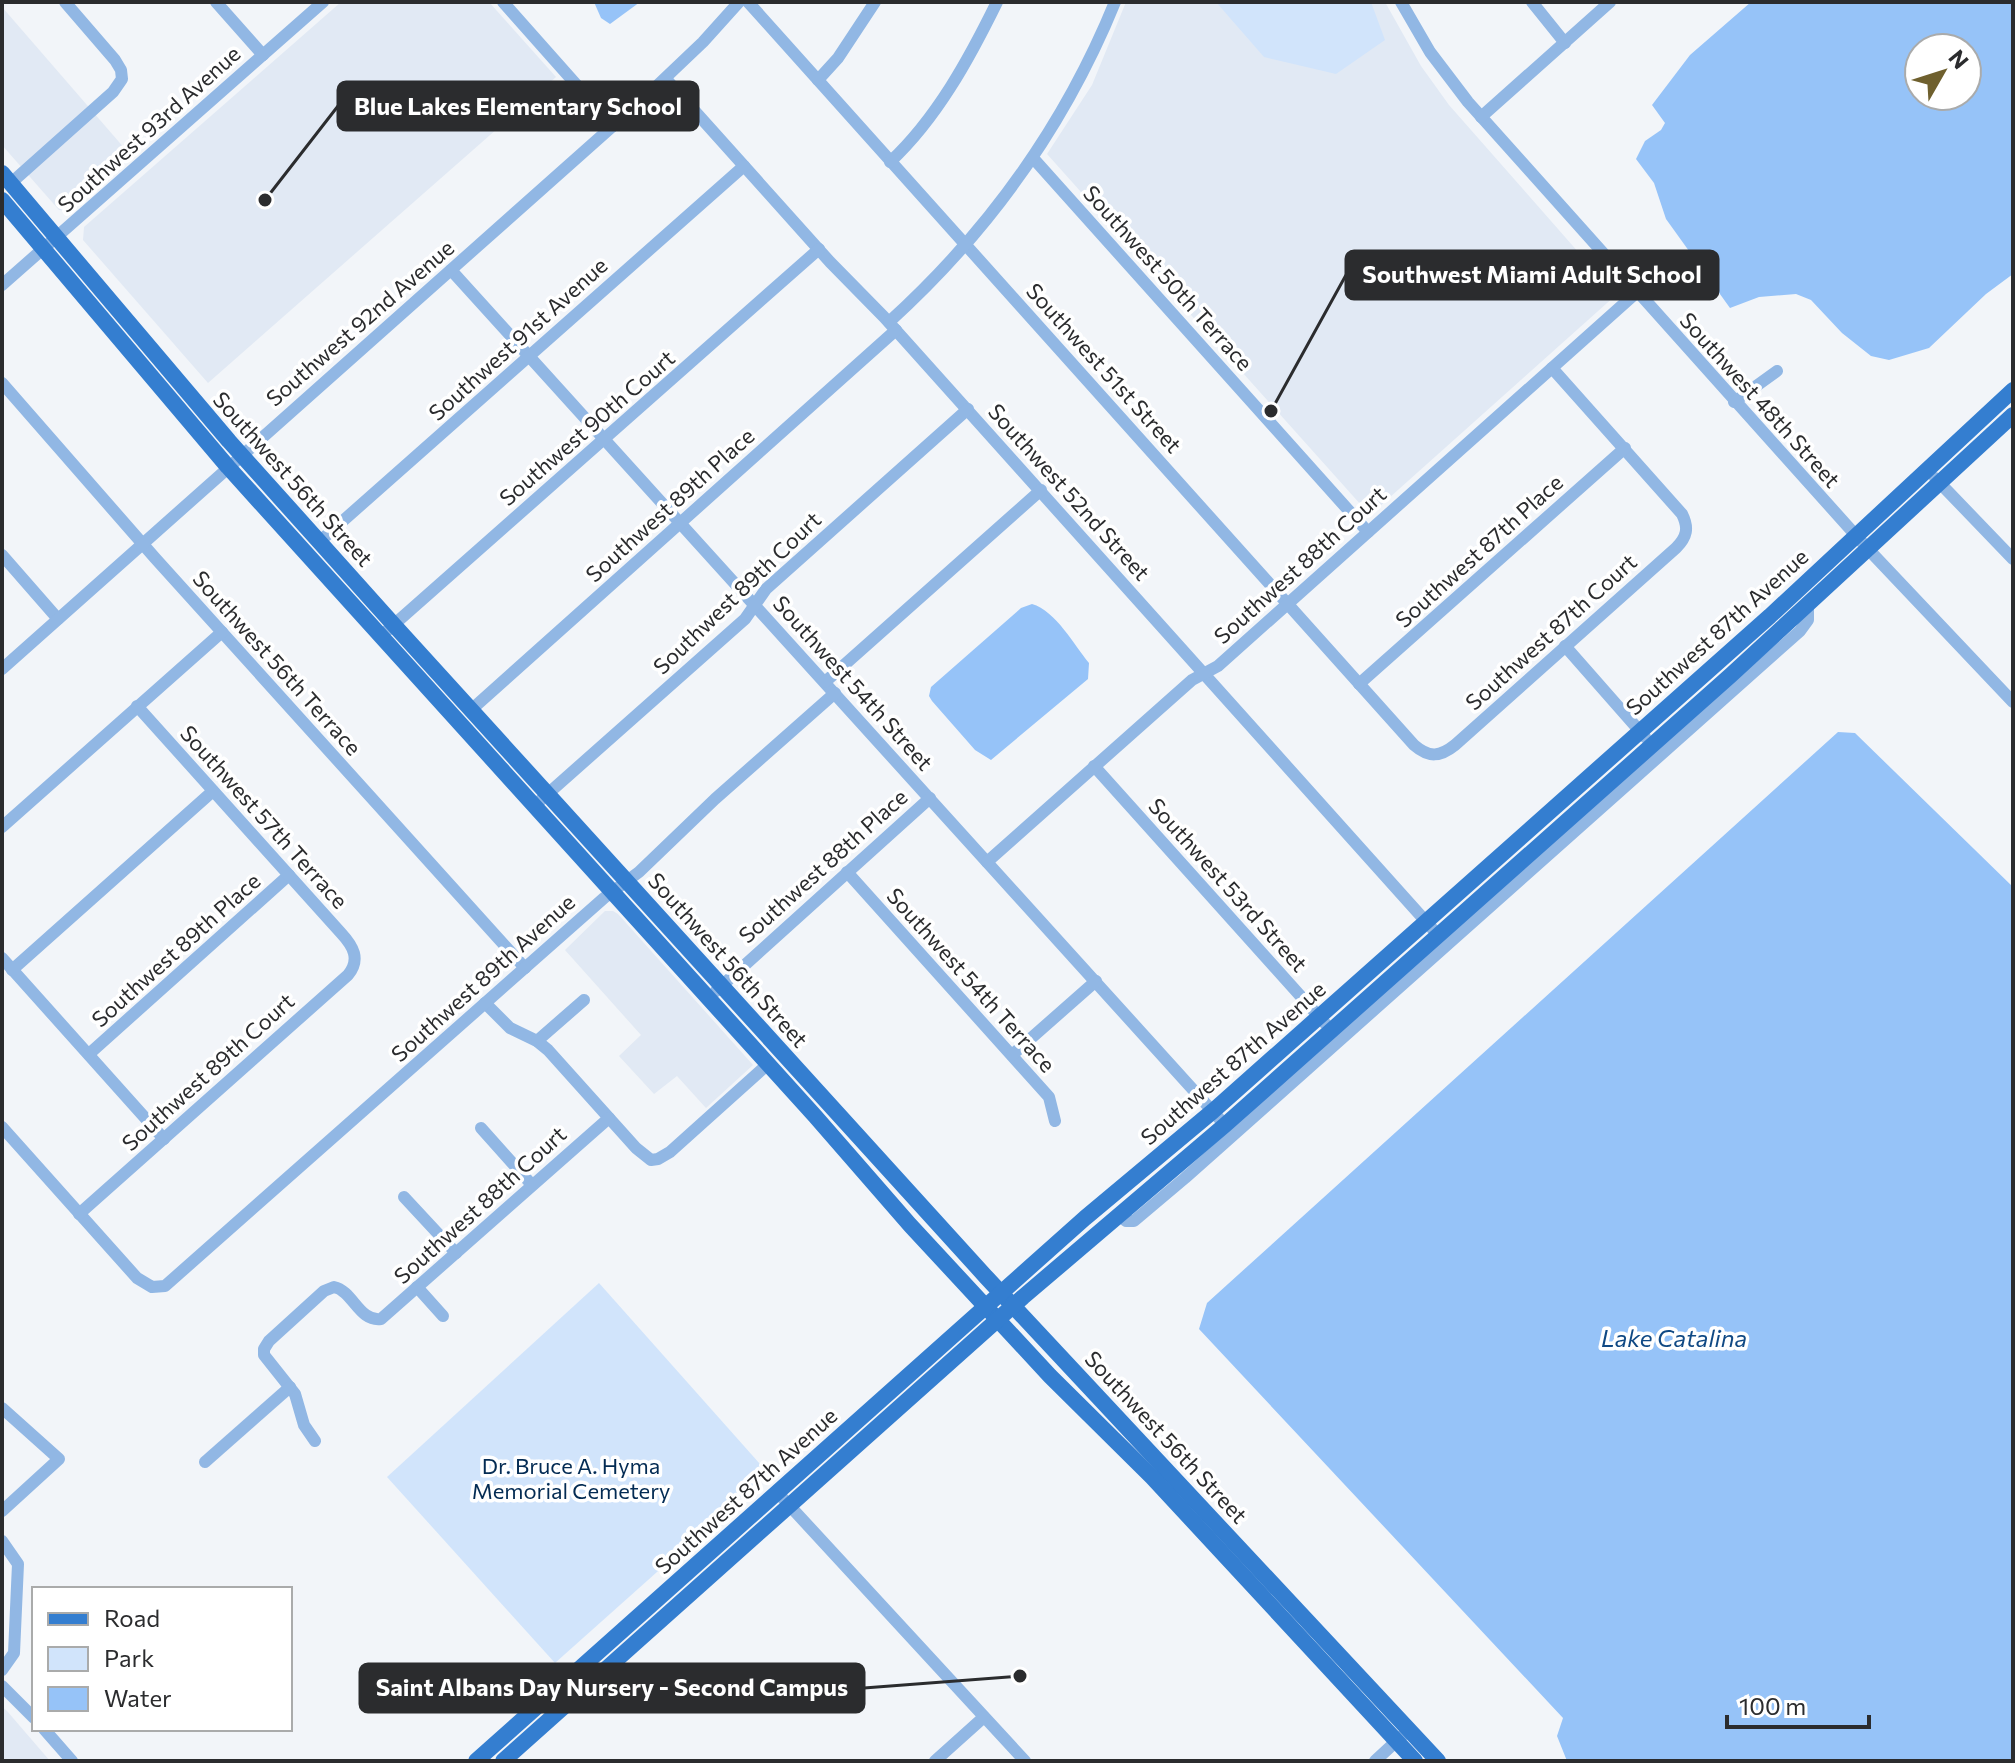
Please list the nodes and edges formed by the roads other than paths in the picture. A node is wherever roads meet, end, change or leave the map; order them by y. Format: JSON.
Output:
{"nodes":[{"id":1,"x":65,"y":2,"type":"edge"},
{"id":2,"x":216,"y":2,"type":"edge"},
{"id":3,"x":323,"y":2,"type":"edge"},
{"id":4,"x":503,"y":2,"type":"edge"},
{"id":5,"x":739,"y":2,"type":"edge"},
{"id":6,"x":748,"y":2,"type":"edge"},
{"id":7,"x":875,"y":2,"type":"edge"},
{"id":8,"x":997,"y":2,"type":"edge"},
{"id":9,"x":1115,"y":2,"type":"edge"},
{"id":10,"x":1401,"y":2,"type":"edge"},
{"id":11,"x":1532,"y":2,"type":"edge"},
{"id":12,"x":1610,"y":2,"type":"edge"},
{"id":13,"x":1565,"y":43,"type":"junction"},
{"id":14,"x":263,"y":55,"type":"junction"},
{"id":15,"x":666,"y":79,"type":"junction"},
{"id":16,"x":818,"y":80,"type":"junction"},
{"id":17,"x":1481,"y":117,"type":"junction"},
{"id":18,"x":613,"y":126,"type":"junction"},
{"id":19,"x":1033,"y":158,"type":"junction"},
{"id":20,"x":890,"y":162,"type":"junction"},
{"id":21,"x":744,"y":166,"type":"junction"},
{"id":22,"x":6,"y":178,"type":"edge"},
{"id":23,"x":2,"y":200,"type":"edge"},
{"id":24,"x":51,"y":243,"type":"junction"},
{"id":25,"x":965,"y":244,"type":"junction"},
{"id":26,"x":819,"y":249,"type":"junction"},
{"id":27,"x":451,"y":270,"type":"junction"},
{"id":28,"x":2,"y":285,"type":"edge"},
{"id":29,"x":1636,"y":293,"type":"junction"},
{"id":30,"x":892,"y":326,"type":"junction"},
{"id":31,"x":529,"y":356,"type":"junction"},
{"id":32,"x":1552,"y":368,"type":"junction"},
{"id":33,"x":1777,"y":371,"type":"dead end"},
{"id":34,"x":2,"y":383,"type":"edge"},
{"id":35,"x":2013,"y":390,"type":"edge"},
{"id":36,"x":1734,"y":402,"type":"junction"},
{"id":37,"x":1997,"y":404,"type":"junction"},
{"id":38,"x":968,"y":409,"type":"junction"},
{"id":39,"x":2012,"y":418,"type":"edge"},
{"id":40,"x":604,"y":439,"type":"junction"},
{"id":41,"x":1625,"y":448,"type":"junction"},
{"id":42,"x":235,"y":461,"type":"junction"},
{"id":43,"x":1927,"y":469,"type":"junction"},
{"id":44,"x":1939,"y":482,"type":"junction"},
{"id":45,"x":1041,"y":490,"type":"junction"},
{"id":46,"x":679,"y":522,"type":"junction"},
{"id":47,"x":1368,"y":532,"type":"junction"},
{"id":48,"x":1856,"y":536,"type":"junction"},
{"id":49,"x":319,"y":542,"type":"junction"},
{"id":50,"x":142,"y":544,"type":"junction"},
{"id":51,"x":1868,"y":549,"type":"junction"},
{"id":52,"x":2,"y":555,"type":"edge"},
{"id":53,"x":2013,"y":559,"type":"edge"},
{"id":54,"x":1288,"y":603,"type":"junction"},
{"id":55,"x":755,"y":605,"type":"junction"},
{"id":56,"x":1808,"y":605,"type":"junction"},
{"id":57,"x":58,"y":619,"type":"junction"},
{"id":58,"x":394,"y":625,"type":"junction"},
{"id":59,"x":222,"y":632,"type":"junction"},
{"id":60,"x":381,"y":636,"type":"junction"},
{"id":61,"x":1565,"y":646,"type":"junction"},
{"id":62,"x":2,"y":669,"type":"edge"},
{"id":63,"x":1205,"y":673,"type":"junction"},
{"id":64,"x":825,"y":682,"type":"junction"},
{"id":65,"x":1359,"y":684,"type":"junction"},
{"id":66,"x":835,"y":693,"type":"junction"},
{"id":67,"x":2013,"y":702,"type":"edge"},
{"id":68,"x":137,"y":706,"type":"junction"},
{"id":69,"x":471,"y":710,"type":"junction"},
{"id":70,"x":1640,"y":731,"type":"junction"},
{"id":71,"x":1651,"y":745,"type":"junction"},
{"id":72,"x":1433,"y":756,"type":"joint"},
{"id":73,"x":1094,"y":766,"type":"junction"},
{"id":74,"x":213,"y":791,"type":"junction"},
{"id":75,"x":547,"y":794,"type":"junction"},
{"id":76,"x":930,"y":798,"type":"junction"},
{"id":77,"x":534,"y":806,"type":"junction"},
{"id":78,"x":2,"y":827,"type":"edge"},
{"id":79,"x":1529,"y":830,"type":"junction"},
{"id":80,"x":1545,"y":849,"type":"junction"},
{"id":81,"x":987,"y":862,"type":"junction"},
{"id":82,"x":847,"y":872,"type":"junction"},
{"id":83,"x":289,"y":875,"type":"junction"},
{"id":84,"x":627,"y":882,"type":"junction"},
{"id":85,"x":612,"y":892,"type":"junction"},
{"id":86,"x":1426,"y":921,"type":"junction"},
{"id":87,"x":1438,"y":935,"type":"junction"},
{"id":88,"x":355,"y":957,"type":"joint"},
{"id":89,"x":2,"y":958,"type":"edge"},
{"id":90,"x":525,"y":968,"type":"junction"},
{"id":91,"x":12,"y":970,"type":"junction"},
{"id":92,"x":1096,"y":981,"type":"junction"},
{"id":93,"x":715,"y":992,"type":"junction"},
{"id":94,"x":584,"y":1000,"type":"dead end"},
{"id":95,"x":485,"y":1003,"type":"junction"},
{"id":96,"x":1319,"y":1016,"type":"junction"},
{"id":97,"x":1331,"y":1030,"type":"junction"},
{"id":98,"x":537,"y":1041,"type":"junction"},
{"id":99,"x":89,"y":1054,"type":"junction"},
{"id":100,"x":1012,"y":1055,"type":"junction"},
{"id":101,"x":768,"y":1064,"type":"junction"},
{"id":102,"x":1213,"y":1111,"type":"junction"},
{"id":103,"x":609,"y":1118,"type":"junction"},
{"id":104,"x":1055,"y":1121,"type":"dead end"},
{"id":105,"x":1225,"y":1125,"type":"junction"},
{"id":106,"x":2,"y":1127,"type":"edge"},
{"id":107,"x":481,"y":1128,"type":"dead end"},
{"id":108,"x":164,"y":1139,"type":"junction"},
{"id":109,"x":532,"y":1185,"type":"junction"},
{"id":110,"x":1122,"y":1188,"type":"junction"},
{"id":111,"x":404,"y":1197,"type":"dead end"},
{"id":112,"x":79,"y":1214,"type":"junction"},
{"id":113,"x":1118,"y":1215,"type":"junction"},
{"id":114,"x":456,"y":1253,"type":"junction"},
{"id":115,"x":417,"y":1287,"type":"junction"},
{"id":116,"x":1001,"y":1293,"type":"junction"},
{"id":117,"x":1013,"y":1306,"type":"junction"},
{"id":118,"x":986,"y":1307,"type":"junction"},
{"id":119,"x":443,"y":1316,"type":"dead end"},
{"id":120,"x":998,"y":1320,"type":"junction"},
{"id":121,"x":290,"y":1387,"type":"junction"},
{"id":122,"x":2,"y":1408,"type":"edge"},
{"id":123,"x":315,"y":1441,"type":"dead end"},
{"id":124,"x":205,"y":1462,"type":"dead end"},
{"id":125,"x":777,"y":1492,"type":"junction"},
{"id":126,"x":789,"y":1506,"type":"junction"},
{"id":127,"x":2,"y":1511,"type":"edge"},
{"id":128,"x":2,"y":1541,"type":"edge"},
{"id":129,"x":1239,"y":1559,"type":"junction"},
{"id":130,"x":668,"y":1590,"type":"junction"},
{"id":131,"x":679,"y":1604,"type":"junction"},
{"id":132,"x":595,"y":1655,"type":"junction"},
{"id":133,"x":607,"y":1668,"type":"junction"},
{"id":134,"x":2,"y":1670,"type":"edge"},
{"id":135,"x":561,"y":1685,"type":"junction"},
{"id":136,"x":2,"y":1686,"type":"edge"},
{"id":137,"x":573,"y":1698,"type":"junction"},
{"id":138,"x":32,"y":1716,"type":"edge"},
{"id":139,"x":984,"y":1717,"type":"junction"},
{"id":140,"x":46,"y":1731,"type":"edge"},
{"id":141,"x":1403,"y":1736,"type":"junction"},
{"id":142,"x":495,"y":1744,"type":"junction"},
{"id":143,"x":504,"y":1759,"type":"edge"},
{"id":144,"x":72,"y":1761,"type":"edge"},
{"id":145,"x":476,"y":1761,"type":"edge"},
{"id":146,"x":935,"y":1761,"type":"edge"},
{"id":147,"x":1025,"y":1761,"type":"edge"},
{"id":148,"x":1375,"y":1761,"type":"edge"},
{"id":149,"x":1415,"y":1761,"type":"edge"},
{"id":150,"x":1438,"y":1761,"type":"edge"}],
"edges":[{"from":1,"to":22,"type":"street"},
{"from":2,"to":14,"type":"street"},
{"from":3,"to":14,"type":"street","name":"Southwest 93rd Avenue"},
{"from":4,"to":18,"type":"street"},
{"from":5,"to":15,"type":"street","name":"Southwest 92nd Avenue"},
{"from":6,"to":16,"type":"street","name":"Southwest 51st Street"},
{"from":7,"to":16,"type":"street"},
{"from":8,"to":20,"type":"street"},
{"from":9,"to":19,"type":"street","name":"Southwest 89th Place"},
{"from":10,"to":17,"type":"street","name":"Southwest 48th Street"},
{"from":11,"to":13,"type":"street"},
{"from":12,"to":13,"type":"street"},
{"from":13,"to":17,"type":"street"},
{"from":14,"to":24,"type":"street","name":"Southwest 93rd Avenue"},
{"from":15,"to":18,"type":"street","name":"Southwest 92nd Avenue"},
{"from":15,"to":21,"type":"street","name":"Southwest 52nd Street"},
{"from":16,"to":20,"type":"street","name":"Southwest 51st Street"},
{"from":17,"to":29,"type":"street","name":"Southwest 48th Street"},
{"from":18,"to":27,"type":"street","name":"Southwest 92nd Avenue"},
{"from":19,"to":25,"type":"street","name":"Southwest 89th Place"},
{"from":19,"to":47,"type":"street","name":"Southwest 50th Terrace"},
{"from":20,"to":25,"type":"street","name":"Southwest 51st Street"},
{"from":21,"to":26,"type":"street","name":"Southwest 52nd Street"},
{"from":21,"to":31,"type":"street","name":"Southwest 91st Avenue"},
{"from":22,"to":24,"type":"main road","name":"Southwest 56th Street"},
{"from":23,"to":24,"type":"main road","name":"Southwest 56th Street"},
{"from":24,"to":28,"type":"street","name":"Southwest 93rd Avenue"},
{"from":24,"to":42,"type":"main road","name":"Southwest 56th Street"},
{"from":25,"to":30,"type":"street","name":"Southwest 89th Place"},
{"from":25,"to":54,"type":"street","name":"Southwest 51st Street"},
{"from":26,"to":30,"type":"street","name":"Southwest 52nd Street"},
{"from":26,"to":40,"type":"street","name":"Southwest 90th Court"},
{"from":27,"to":31,"type":"street","name":"Southwest 54th Street"},
{"from":27,"to":42,"type":"street","name":"Southwest 92nd Avenue"},
{"from":29,"to":32,"type":"street","name":"Southwest 88th Court"},
{"from":29,"to":36,"type":"street","name":"Southwest 48th Street"},
{"from":30,"to":38,"type":"street","name":"Southwest 52nd Street"},
{"from":30,"to":46,"type":"street","name":"Southwest 89th Place"},
{"from":31,"to":40,"type":"street","name":"Southwest 54th Street"},
{"from":31,"to":49,"type":"street","name":"Southwest 91st Avenue"},
{"from":32,"to":41,"type":"street"},
{"from":32,"to":47,"type":"street","name":"Southwest 88th Court"},
{"from":33,"to":36,"type":"street"},
{"from":34,"to":50,"type":"street","name":"Southwest 56th Terrace"},
{"from":35,"to":37,"type":"main road","name":"Southwest 87th Avenue"},
{"from":36,"to":48,"type":"street","name":"Southwest 48th Street"},
{"from":37,"to":39,"type":"main road"},
{"from":37,"to":43,"type":"main road","name":"Southwest 87th Avenue"},
{"from":38,"to":45,"type":"street","name":"Southwest 52nd Street"},
{"from":38,"to":55,"type":"street","name":"Southwest 89th Court"},
{"from":39,"to":44,"type":"main road","name":"Southwest 87th Avenue"},
{"from":40,"to":46,"type":"street","name":"Southwest 54th Street"},
{"from":40,"to":58,"type":"street","name":"Southwest 90th Court"},
{"from":41,"to":61,"type":"street","name":"Southwest 87th Court"},
{"from":41,"to":65,"type":"street","name":"Southwest 87th Place"},
{"from":42,"to":49,"type":"main road","name":"Southwest 56th Street"},
{"from":42,"to":50,"type":"street","name":"Southwest 92nd Avenue"},
{"from":42,"to":60,"type":"main road","name":"Southwest 56th Street"},
{"from":43,"to":44,"type":"street"},
{"from":43,"to":48,"type":"main road","name":"Southwest 87th Avenue"},
{"from":44,"to":51,"type":"main road","name":"Southwest 87th Avenue"},
{"from":44,"to":53,"type":"street"},
{"from":45,"to":63,"type":"street","name":"Southwest 52nd Street"},
{"from":45,"to":64,"type":"street"},
{"from":46,"to":55,"type":"street","name":"Southwest 54th Street"},
{"from":46,"to":69,"type":"street","name":"Southwest 89th Place"},
{"from":47,"to":54,"type":"street","name":"Southwest 88th Court"},
{"from":48,"to":51,"type":"street","name":"Southwest 48th Street"},
{"from":48,"to":70,"type":"main road","name":"Southwest 87th Avenue"},
{"from":49,"to":58,"type":"main road","name":"Southwest 56th Street"},
{"from":50,"to":57,"type":"street","name":"Southwest 92nd Avenue"},
{"from":50,"to":59,"type":"street","name":"Southwest 56th Terrace"},
{"from":51,"to":56,"type":"main road","name":"Southwest 87th Avenue"},
{"from":51,"to":67,"type":"street","name":"Southwest 48th Street"},
{"from":52,"to":57,"type":"street"},
{"from":54,"to":63,"type":"street","name":"Southwest 88th Court"},
{"from":54,"to":65,"type":"street","name":"Southwest 51st Street"},
{"from":55,"to":64,"type":"street","name":"Southwest 54th Street"},
{"from":55,"to":75,"type":"street","name":"Southwest 89th Court"},
{"from":56,"to":71,"type":"main road","name":"Southwest 87th Avenue"},
{"from":56,"to":80,"type":"street","name":"Southwest 87th Avenue"},
{"from":57,"to":62,"type":"street","name":"Southwest 92nd Avenue"},
{"from":58,"to":60,"type":"street","name":"Southwest 90th Court"},
{"from":58,"to":69,"type":"main road","name":"Southwest 56th Street"},
{"from":59,"to":68,"type":"street"},
{"from":59,"to":90,"type":"street","name":"Southwest 56th Terrace"},
{"from":60,"to":77,"type":"main road","name":"Southwest 56th Street"},
{"from":61,"to":70,"type":"street"},
{"from":61,"to":72,"type":"street","name":"Southwest 87th Court"},
{"from":63,"to":73,"type":"street","name":"Southwest 88th Court"},
{"from":63,"to":86,"type":"street","name":"Southwest 52nd Street"},
{"from":64,"to":66,"type":"street","name":"Southwest 54th Street"},
{"from":65,"to":72,"type":"street","name":"Southwest 51st Street"},
{"from":66,"to":76,"type":"street","name":"Southwest 54th Street"},
{"from":66,"to":84,"type":"street","name":"Southwest 89th Avenue"},
{"from":68,"to":74,"type":"street","name":"Southwest 57th Terrace"},
{"from":68,"to":78,"type":"street"},
{"from":69,"to":75,"type":"main road","name":"Southwest 56th Street"},
{"from":70,"to":71,"type":"street"},
{"from":70,"to":79,"type":"main road","name":"Southwest 87th Avenue"},
{"from":71,"to":80,"type":"main road","name":"Southwest 87th Avenue"},
{"from":73,"to":81,"type":"street","name":"Southwest 88th Court"},
{"from":73,"to":96,"type":"street","name":"Southwest 53rd Street"},
{"from":74,"to":83,"type":"street","name":"Southwest 57th Terrace"},
{"from":74,"to":91,"type":"street"},
{"from":75,"to":77,"type":"street","name":"Southwest 89th Court"},
{"from":75,"to":84,"type":"main road","name":"Southwest 56th Street"},
{"from":76,"to":81,"type":"street","name":"Southwest 54th Street"},
{"from":76,"to":82,"type":"street","name":"Southwest 88th Place"},
{"from":77,"to":85,"type":"main road","name":"Southwest 56th Street"},
{"from":79,"to":80,"type":"main road"},
{"from":79,"to":86,"type":"main road","name":"Southwest 87th Avenue"},
{"from":80,"to":87,"type":"main road","name":"Southwest 87th Avenue"},
{"from":80,"to":113,"type":"street","name":"Southwest 87th Avenue"},
{"from":81,"to":92,"type":"street","name":"Southwest 54th Street"},
{"from":82,"to":93,"type":"street","name":"Southwest 88th Place"},
{"from":82,"to":100,"type":"street","name":"Southwest 54th Terrace"},
{"from":83,"to":88,"type":"street","name":"Southwest 57th Terrace"},
{"from":83,"to":99,"type":"street","name":"Southwest 89th Place"},
{"from":84,"to":85,"type":"street","name":"Southwest 89th Avenue"},
{"from":84,"to":93,"type":"main road","name":"Southwest 56th Street"},
{"from":85,"to":90,"type":"street","name":"Southwest 89th Avenue"},
{"from":85,"to":93,"type":"main road","name":"Southwest 56th Street"},
{"from":86,"to":87,"type":"street","name":"Southwest 52nd Street"},
{"from":86,"to":96,"type":"main road","name":"Southwest 87th Avenue"},
{"from":87,"to":97,"type":"main road","name":"Southwest 87th Avenue"},
{"from":88,"to":108,"type":"street","name":"Southwest 89th Court"},
{"from":89,"to":91,"type":"street"},
{"from":90,"to":95,"type":"street","name":"Southwest 89th Avenue"},
{"from":91,"to":99,"type":"street"},
{"from":92,"to":100,"type":"street"},
{"from":92,"to":102,"type":"street","name":"Southwest 54th Street"},
{"from":93,"to":101,"type":"main road","name":"Southwest 56th Street"},
{"from":93,"to":116,"type":"main road","name":"Southwest 56th Street"},
{"from":94,"to":98,"type":"street"},
{"from":95,"to":98,"type":"street"},
{"from":95,"to":112,"type":"street","name":"Southwest 89th Avenue"},
{"from":96,"to":97,"type":"street","name":"Southwest 53rd Street"},
{"from":96,"to":102,"type":"main road","name":"Southwest 87th Avenue"},
{"from":97,"to":105,"type":"main road","name":"Southwest 87th Avenue"},
{"from":98,"to":103,"type":"street"},
{"from":99,"to":108,"type":"street"},
{"from":100,"to":104,"type":"street","name":"Southwest 54th Terrace"},
{"from":101,"to":103,"type":"street"},
{"from":101,"to":118,"type":"main road","name":"Southwest 56th Street"},
{"from":102,"to":105,"type":"street","name":"Southwest 54th Street"},
{"from":102,"to":110,"type":"main road","name":"Southwest 87th Avenue"},
{"from":103,"to":109,"type":"street","name":"Southwest 88th Court"},
{"from":105,"to":113,"type":"main road","name":"Southwest 87th Avenue"},
{"from":106,"to":112,"type":"street"},
{"from":107,"to":109,"type":"street"},
{"from":108,"to":112,"type":"street","name":"Southwest 89th Court"},
{"from":109,"to":114,"type":"street","name":"Southwest 88th Court"},
{"from":110,"to":113,"type":"main road"},
{"from":110,"to":116,"type":"main road","name":"Southwest 87th Avenue"},
{"from":111,"to":114,"type":"street"},
{"from":113,"to":117,"type":"main road","name":"Southwest 87th Avenue"},
{"from":114,"to":115,"type":"street","name":"Southwest 88th Court"},
{"from":115,"to":119,"type":"street"},
{"from":115,"to":121,"type":"street","name":"Southwest 88th Court"},
{"from":116,"to":117,"type":"main road","name":"Southwest 56th Street"},
{"from":116,"to":118,"type":"main road","name":"Southwest 87th Avenue"},
{"from":117,"to":120,"type":"main road","name":"Southwest 87th Avenue"},
{"from":117,"to":129,"type":"main road","name":"Southwest 56th Street"},
{"from":118,"to":120,"type":"main road","name":"Southwest 56th Street"},
{"from":118,"to":125,"type":"main road","name":"Southwest 87th Avenue"},
{"from":120,"to":126,"type":"main road","name":"Southwest 87th Avenue"},
{"from":120,"to":129,"type":"main road","name":"Southwest 56th Street"},
{"from":121,"to":123,"type":"street"},
{"from":121,"to":124,"type":"street"},
{"from":122,"to":127,"type":"street"},
{"from":125,"to":126,"type":"street"},
{"from":125,"to":130,"type":"main road","name":"Southwest 87th Avenue"},
{"from":126,"to":131,"type":"main road","name":"Southwest 87th Avenue"},
{"from":126,"to":139,"type":"street"},
{"from":128,"to":134,"type":"street"},
{"from":129,"to":141,"type":"main road","name":"Southwest 56th Street"},
{"from":130,"to":131,"type":"main road"},
{"from":130,"to":132,"type":"main road","name":"Southwest 87th Avenue"},
{"from":131,"to":133,"type":"main road","name":"Southwest 87th Avenue"},
{"from":132,"to":133,"type":"main road"},
{"from":132,"to":135,"type":"main road","name":"Southwest 87th Avenue"},
{"from":133,"to":137,"type":"main road","name":"Southwest 87th Avenue"},
{"from":135,"to":137,"type":"main road"},
{"from":135,"to":142,"type":"main road","name":"Southwest 87th Avenue"},
{"from":136,"to":138,"type":"street"},
{"from":137,"to":143,"type":"main road","name":"Southwest 87th Avenue"},
{"from":139,"to":146,"type":"street"},
{"from":139,"to":147,"type":"street"},
{"from":140,"to":144,"type":"street"},
{"from":141,"to":148,"type":"street"},
{"from":141,"to":149,"type":"main road","name":"Southwest 56th Street"},
{"from":141,"to":150,"type":"main road","name":"Southwest 56th Street"},
{"from":142,"to":143,"type":"main road"},
{"from":142,"to":145,"type":"main road","name":"Southwest 87th Avenue"}]}
